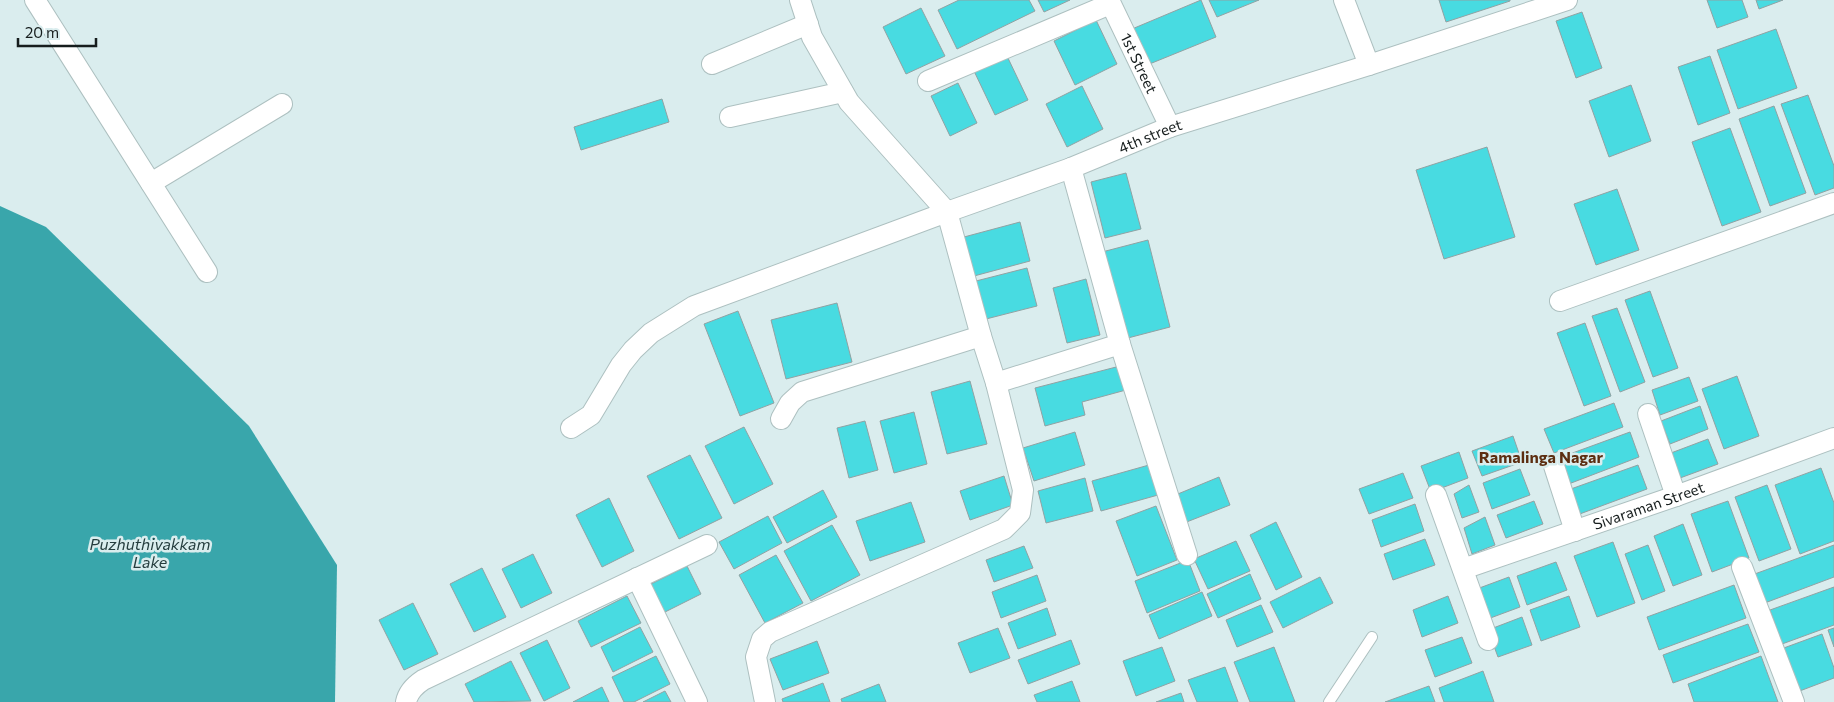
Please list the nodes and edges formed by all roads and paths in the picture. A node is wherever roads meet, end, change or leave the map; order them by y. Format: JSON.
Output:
{"nodes":[{"id":1,"x":35,"y":0,"type":"edge"},
{"id":2,"x":800,"y":0,"type":"edge"},
{"id":3,"x":1344,"y":0,"type":"edge"},
{"id":4,"x":1567,"y":0,"type":"edge"},
{"id":5,"x":1110,"y":2,"type":"edge"},
{"id":6,"x":810,"y":31,"type":"junction"},
{"id":7,"x":712,"y":64,"type":"dead end"},
{"id":8,"x":1369,"y":65,"type":"junction"},
{"id":9,"x":928,"y":81,"type":"dead end"},
{"id":10,"x":843,"y":92,"type":"junction"},
{"id":11,"x":282,"y":104,"type":"dead end"},
{"id":12,"x":730,"y":117,"type":"dead end"},
{"id":13,"x":1170,"y":127,"type":"junction"},
{"id":14,"x":1071,"y":168,"type":"junction"},
{"id":15,"x":151,"y":183,"type":"junction"},
{"id":16,"x":1834,"y":203,"type":"edge"},
{"id":17,"x":946,"y":212,"type":"junction"},
{"id":18,"x":207,"y":272,"type":"dead end"},
{"id":19,"x":1560,"y":301,"type":"dead end"},
{"id":20,"x":980,"y":336,"type":"junction"},
{"id":21,"x":1120,"y":344,"type":"junction"},
{"id":22,"x":996,"y":383,"type":"junction"},
{"id":23,"x":1648,"y":414,"type":"dead end"},
{"id":24,"x":781,"y":419,"type":"dead end"},
{"id":25,"x":571,"y":428,"type":"dead end"},
{"id":26,"x":1834,"y":438,"type":"edge"},
{"id":27,"x":1554,"y":466,"type":"dead end"},
{"id":28,"x":1436,"y":495,"type":"dead end"},
{"id":29,"x":1676,"y":496,"type":"junction"},
{"id":30,"x":1575,"y":531,"type":"junction"},
{"id":31,"x":707,"y":545,"type":"dead end"},
{"id":32,"x":1187,"y":555,"type":"dead end"},
{"id":33,"x":1742,"y":567,"type":"dead end"},
{"id":34,"x":1463,"y":569,"type":"junction"},
{"id":35,"x":637,"y":578,"type":"junction"},
{"id":36,"x":1372,"y":637,"type":"dead end"},
{"id":37,"x":1488,"y":640,"type":"dead end"},
{"id":38,"x":759,"y":700,"type":"edge"},
{"id":39,"x":406,"y":702,"type":"edge"},
{"id":40,"x":696,"y":702,"type":"edge"},
{"id":41,"x":1329,"y":702,"type":"edge"},
{"id":42,"x":1794,"y":702,"type":"edge"}],
"edges":[{"from":1,"to":15,"type":"street"},
{"from":2,"to":6,"type":"street"},
{"from":3,"to":8,"type":"street"},
{"from":4,"to":8,"type":"street","name":"4th street"},
{"from":5,"to":9,"type":"street"},
{"from":5,"to":13,"type":"street","name":"1st Street"},
{"from":6,"to":7,"type":"street"},
{"from":6,"to":10,"type":"street"},
{"from":8,"to":13,"type":"street","name":"4th street"},
{"from":10,"to":12,"type":"street"},
{"from":10,"to":17,"type":"street"},
{"from":11,"to":15,"type":"street"},
{"from":13,"to":14,"type":"street","name":"4th street"},
{"from":14,"to":17,"type":"street","name":"4th street"},
{"from":14,"to":21,"type":"street"},
{"from":15,"to":18,"type":"street"},
{"from":16,"to":19,"type":"street"},
{"from":17,"to":20,"type":"street"},
{"from":17,"to":25,"type":"street","name":"4th street"},
{"from":20,"to":22,"type":"street"},
{"from":20,"to":24,"type":"street"},
{"from":21,"to":22,"type":"street"},
{"from":21,"to":32,"type":"street"},
{"from":22,"to":38,"type":"street"},
{"from":23,"to":29,"type":"street"},
{"from":26,"to":29,"type":"street","name":"Sivaraman Street"},
{"from":27,"to":30,"type":"street"},
{"from":28,"to":34,"type":"street"},
{"from":29,"to":30,"type":"street","name":"Sivaraman Street"},
{"from":30,"to":34,"type":"street","name":"Sivaraman Street"},
{"from":31,"to":35,"type":"street"},
{"from":33,"to":42,"type":"street"},
{"from":34,"to":37,"type":"street"},
{"from":35,"to":39,"type":"street"},
{"from":35,"to":40,"type":"street"},
{"from":36,"to":41,"type":"lane"}]}
